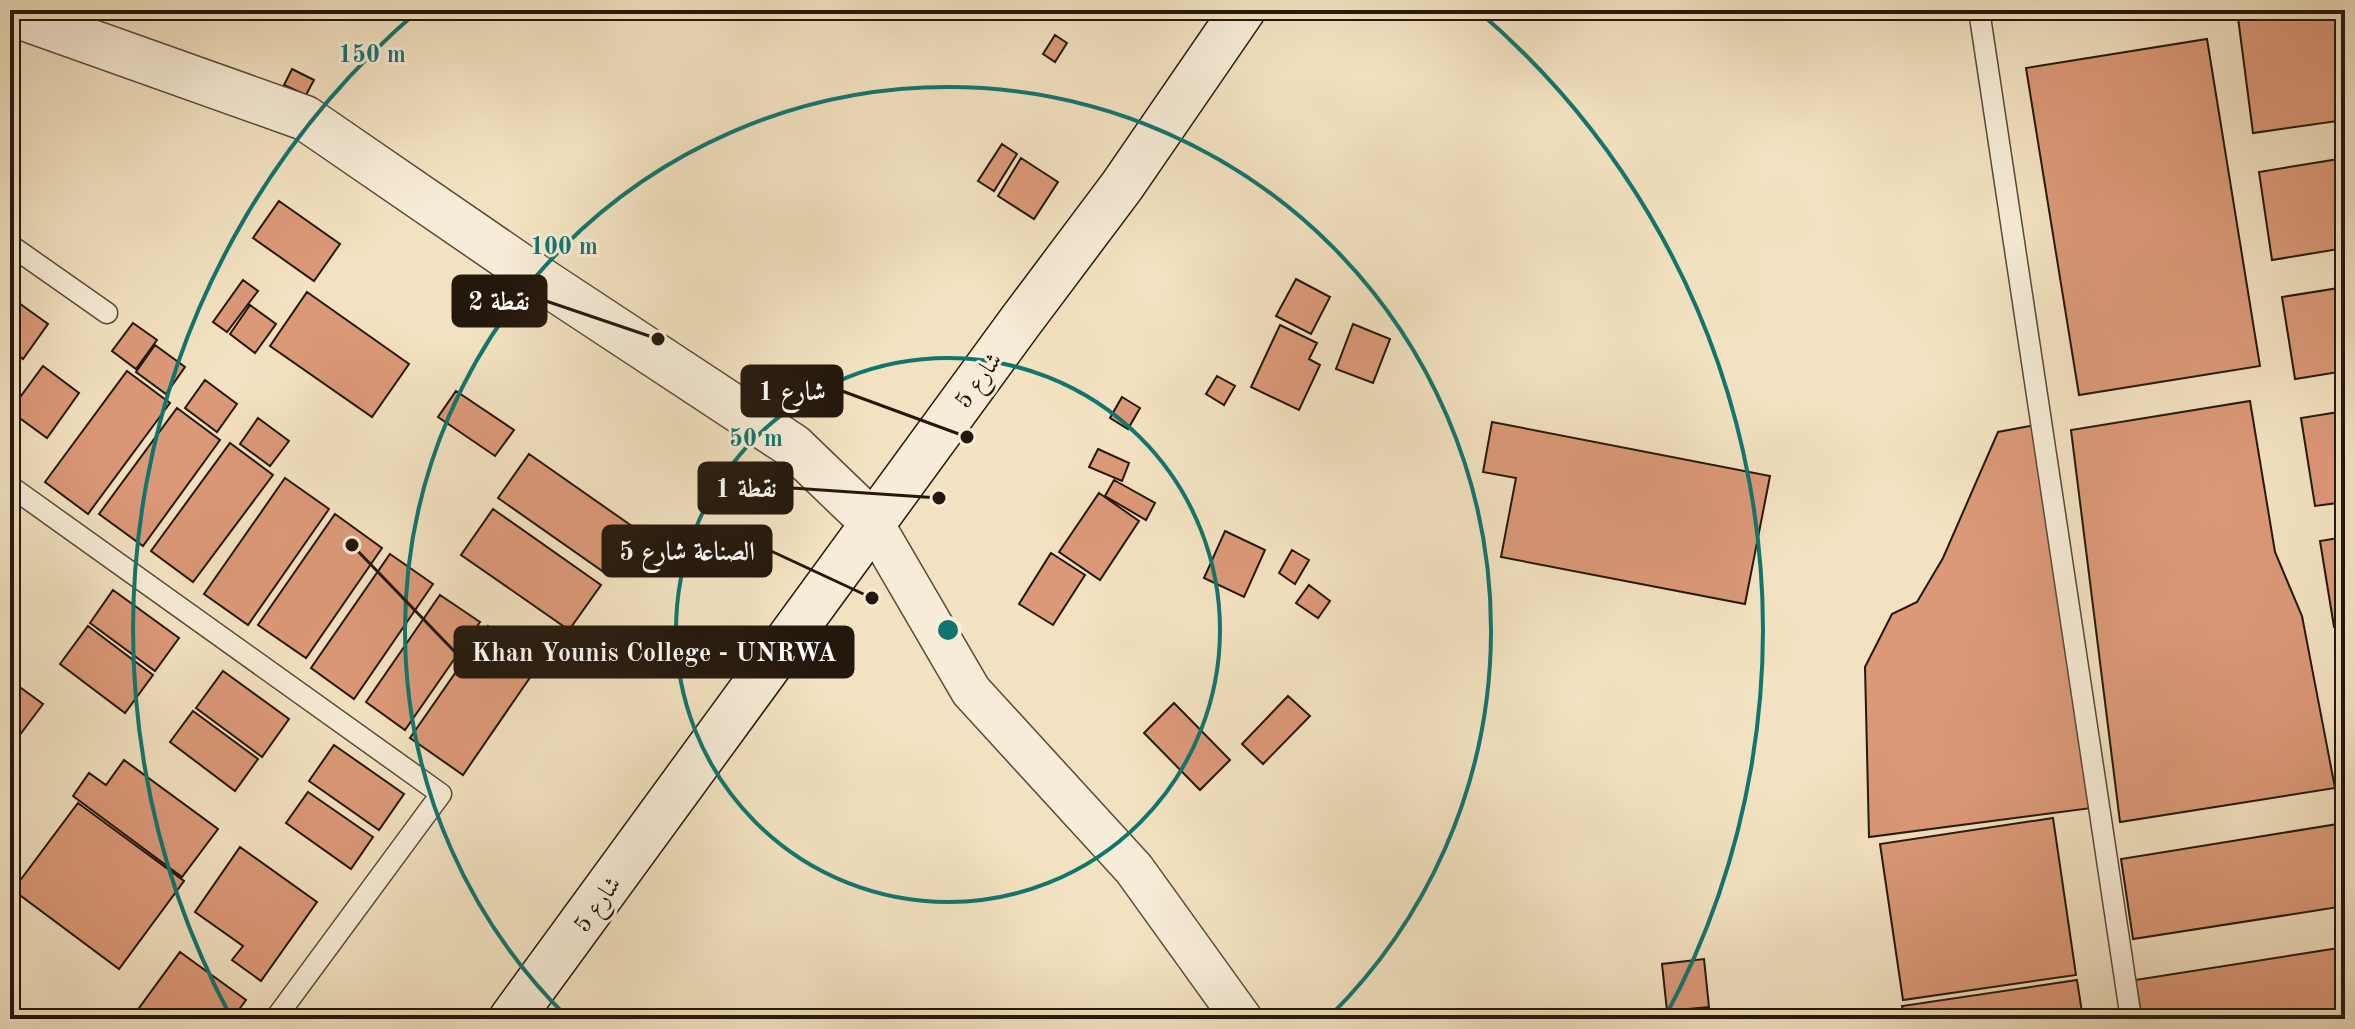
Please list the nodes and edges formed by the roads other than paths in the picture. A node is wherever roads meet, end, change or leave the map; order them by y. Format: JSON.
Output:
{"nodes":[{"id":1,"x":1243,"y":10,"type":"edge"},
{"id":2,"x":1979,"y":10,"type":"edge"},
{"id":3,"x":10,"y":13,"type":"edge"},
{"id":4,"x":10,"y":245,"type":"edge"},
{"id":5,"x":107,"y":313,"type":"dead end"},
{"id":6,"x":10,"y":486,"type":"edge"},
{"id":7,"x":873,"y":523,"type":"junction"},
{"id":8,"x":275,"y":1019,"type":"edge"},
{"id":9,"x":511,"y":1019,"type":"edge"},
{"id":10,"x":1242,"y":1019,"type":"edge"},
{"id":11,"x":2131,"y":1019,"type":"edge"}],
"edges":[{"from":1,"to":7,"type":"main road","name":"شارع 5"},
{"from":2,"to":11,"type":"lane"},
{"from":3,"to":7,"type":"main road"},
{"from":4,"to":5,"type":"lane"},
{"from":6,"to":8,"type":"lane"},
{"from":7,"to":9,"type":"main road","name":"شارع 5"},
{"from":7,"to":10,"type":"street"}]}
